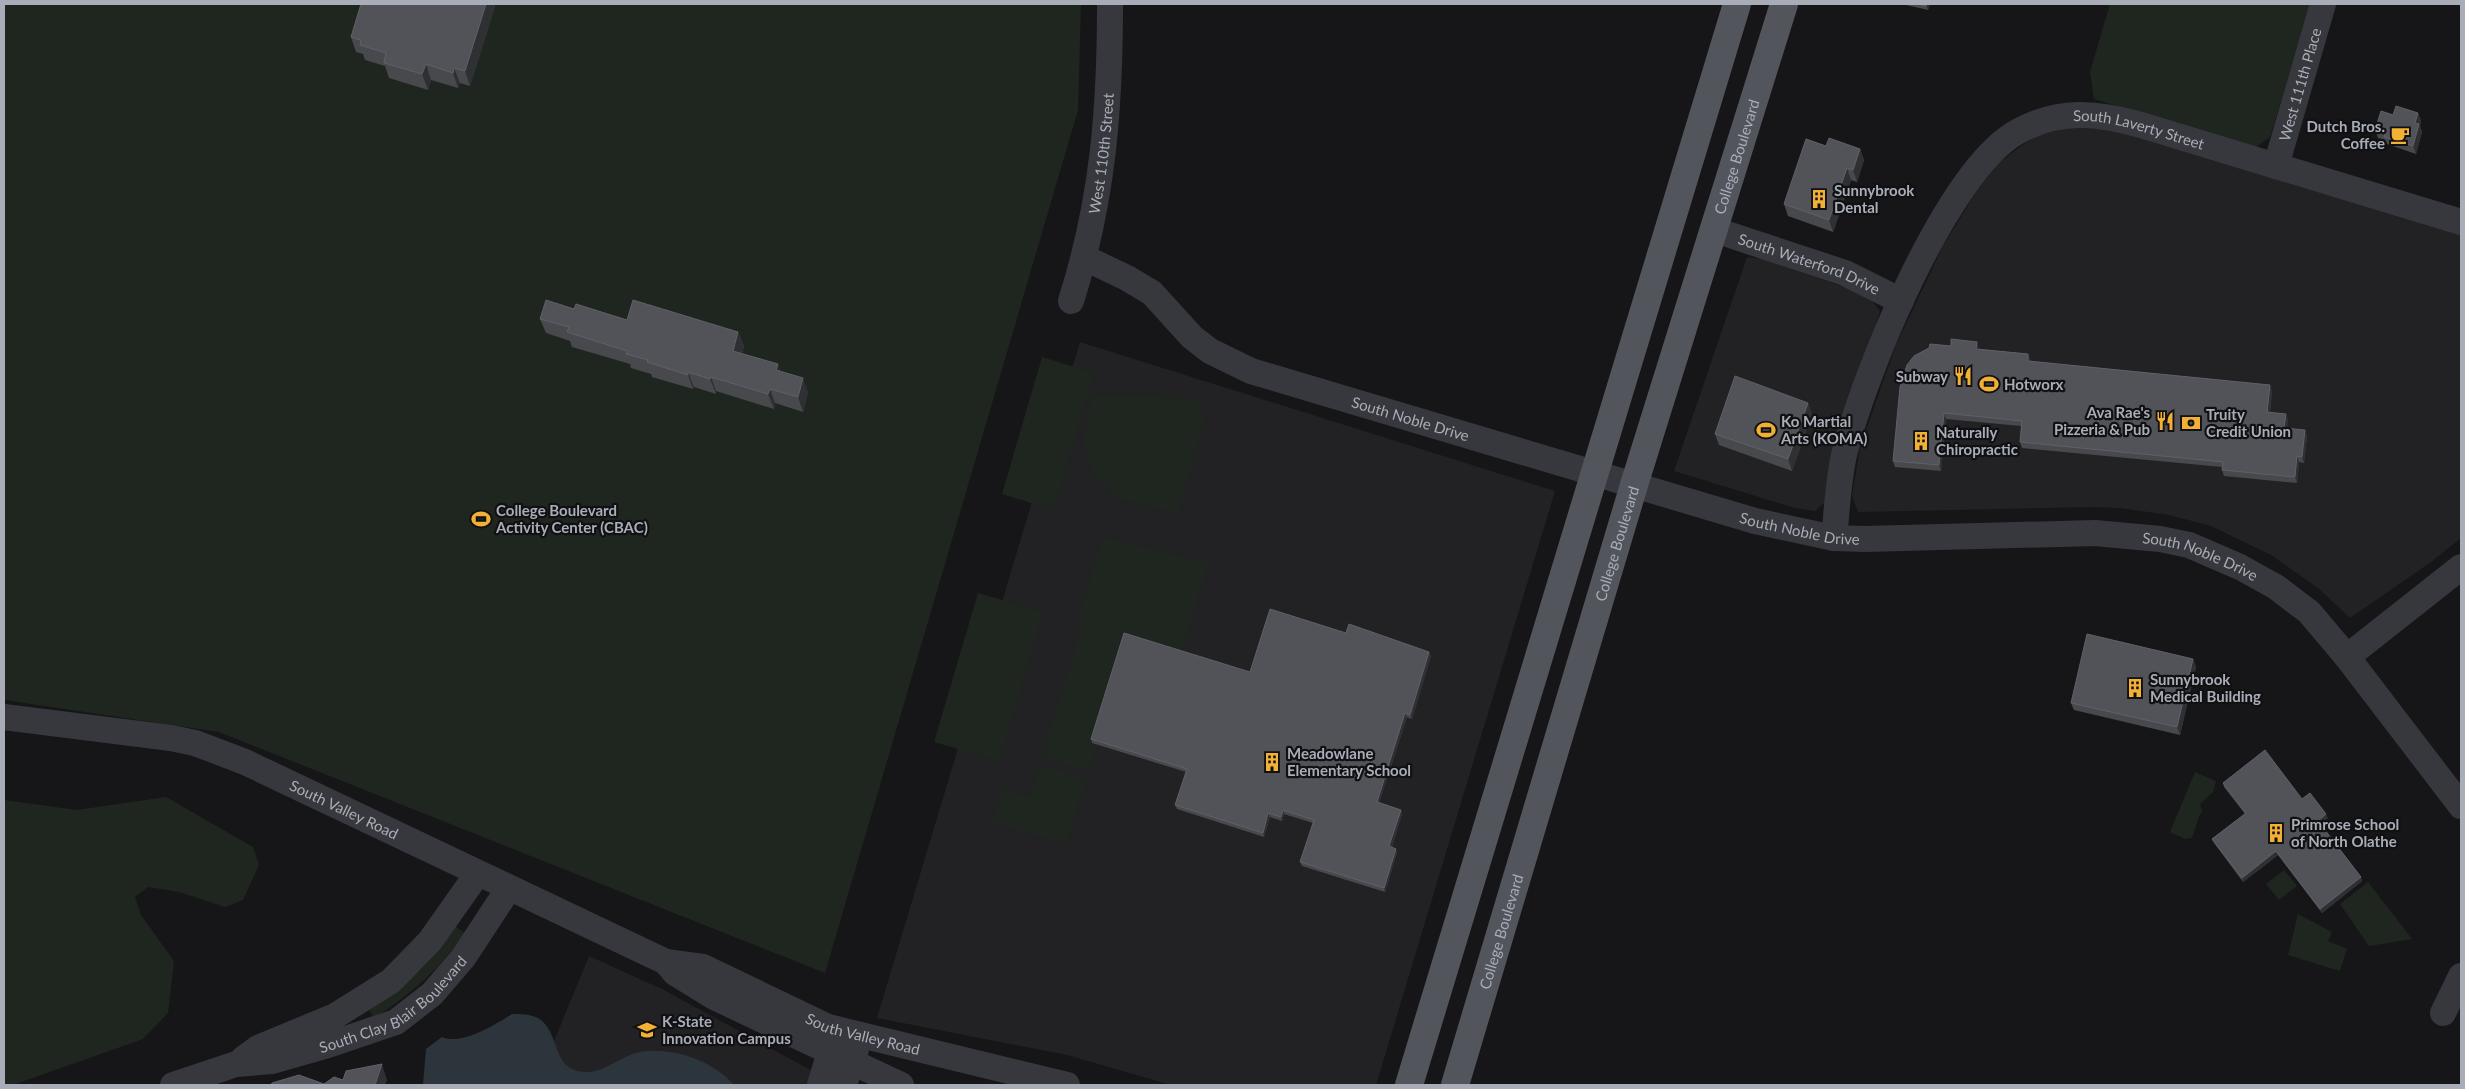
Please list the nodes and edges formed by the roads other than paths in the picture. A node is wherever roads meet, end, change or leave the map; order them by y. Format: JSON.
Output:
{"nodes":[{"id":1,"x":1110,"y":4,"type":"edge"},
{"id":2,"x":1737,"y":4,"type":"edge"},
{"id":3,"x":1784,"y":4,"type":"edge"},
{"id":4,"x":2323,"y":4,"type":"edge"},
{"id":5,"x":2276,"y":166,"type":"junction"},
{"id":6,"x":2461,"y":222,"type":"edge"},
{"id":7,"x":1715,"y":230,"type":"junction"},
{"id":8,"x":1085,"y":258,"type":"junction"},
{"id":9,"x":1071,"y":301,"type":"dead end"},
{"id":10,"x":1901,"y":301,"type":"junction"},
{"id":11,"x":1596,"y":473,"type":"junction"},
{"id":12,"x":1634,"y":484,"type":"junction"},
{"id":13,"x":1834,"y":538,"type":"junction"},
{"id":14,"x":2461,"y":568,"type":"edge"},
{"id":15,"x":2348,"y":657,"type":"junction"},
{"id":16,"x":4,"y":717,"type":"edge"},
{"id":17,"x":2461,"y":806,"type":"edge"},
{"id":18,"x":478,"y":873,"type":"junction"},
{"id":19,"x":509,"y":888,"type":"junction"},
{"id":20,"x":2461,"y":976,"type":"edge"},
{"id":21,"x":2443,"y":1013,"type":"dead end"},
{"id":22,"x":845,"y":1053,"type":"edge"},
{"id":23,"x":236,"y":1064,"type":"junction"},
{"id":24,"x":172,"y":1085,"type":"edge"},
{"id":25,"x":820,"y":1085,"type":"edge"},
{"id":26,"x":901,"y":1085,"type":"edge"},
{"id":27,"x":1067,"y":1085,"type":"edge"},
{"id":28,"x":1409,"y":1085,"type":"edge"},
{"id":29,"x":1455,"y":1085,"type":"edge"}],
"edges":[{"from":1,"to":8,"type":"street","name":"West 110th Street"},
{"from":2,"to":11,"type":"main road"},
{"from":3,"to":7,"type":"main road","name":"College Boulevard"},
{"from":4,"to":5,"type":"street","name":"West 111th Place"},
{"from":5,"to":6,"type":"street","name":"South Laverty Street"},
{"from":5,"to":10,"type":"street","name":"South Laverty Street"},
{"from":7,"to":10,"type":"street","name":"South Waterford Drive"},
{"from":7,"to":12,"type":"main road","name":"College Boulevard"},
{"from":8,"to":9,"type":"street","name":"West 110th Street"},
{"from":8,"to":11,"type":"street","name":"South Noble Drive"},
{"from":10,"to":13,"type":"street","name":"South Laverty Street"},
{"from":11,"to":12,"type":"street","name":"South Noble Drive"},
{"from":11,"to":28,"type":"main road"},
{"from":12,"to":13,"type":"street","name":"South Noble Drive"},
{"from":12,"to":29,"type":"main road","name":"College Boulevard"},
{"from":13,"to":15,"type":"street","name":"South Noble Drive"},
{"from":14,"to":15,"type":"street"},
{"from":15,"to":17,"type":"street","name":"South Noble Drive"},
{"from":16,"to":18,"type":"street","name":"South Valley Road"},
{"from":18,"to":19,"type":"street","name":"South Valley Road"},
{"from":18,"to":23,"type":"street","name":"South Clay Blair Boulevard"},
{"from":19,"to":22,"type":"street","name":"South Valley Road"},
{"from":19,"to":23,"type":"street","name":"South Clay Blair Boulevard"},
{"from":20,"to":21,"type":"street"},
{"from":22,"to":25,"type":"street"},
{"from":22,"to":26,"type":"street","name":"South Valley Road"},
{"from":22,"to":27,"type":"street","name":"South Valley Road"},
{"from":23,"to":24,"type":"street","name":"South Clay Blair Boulevard"}]}
